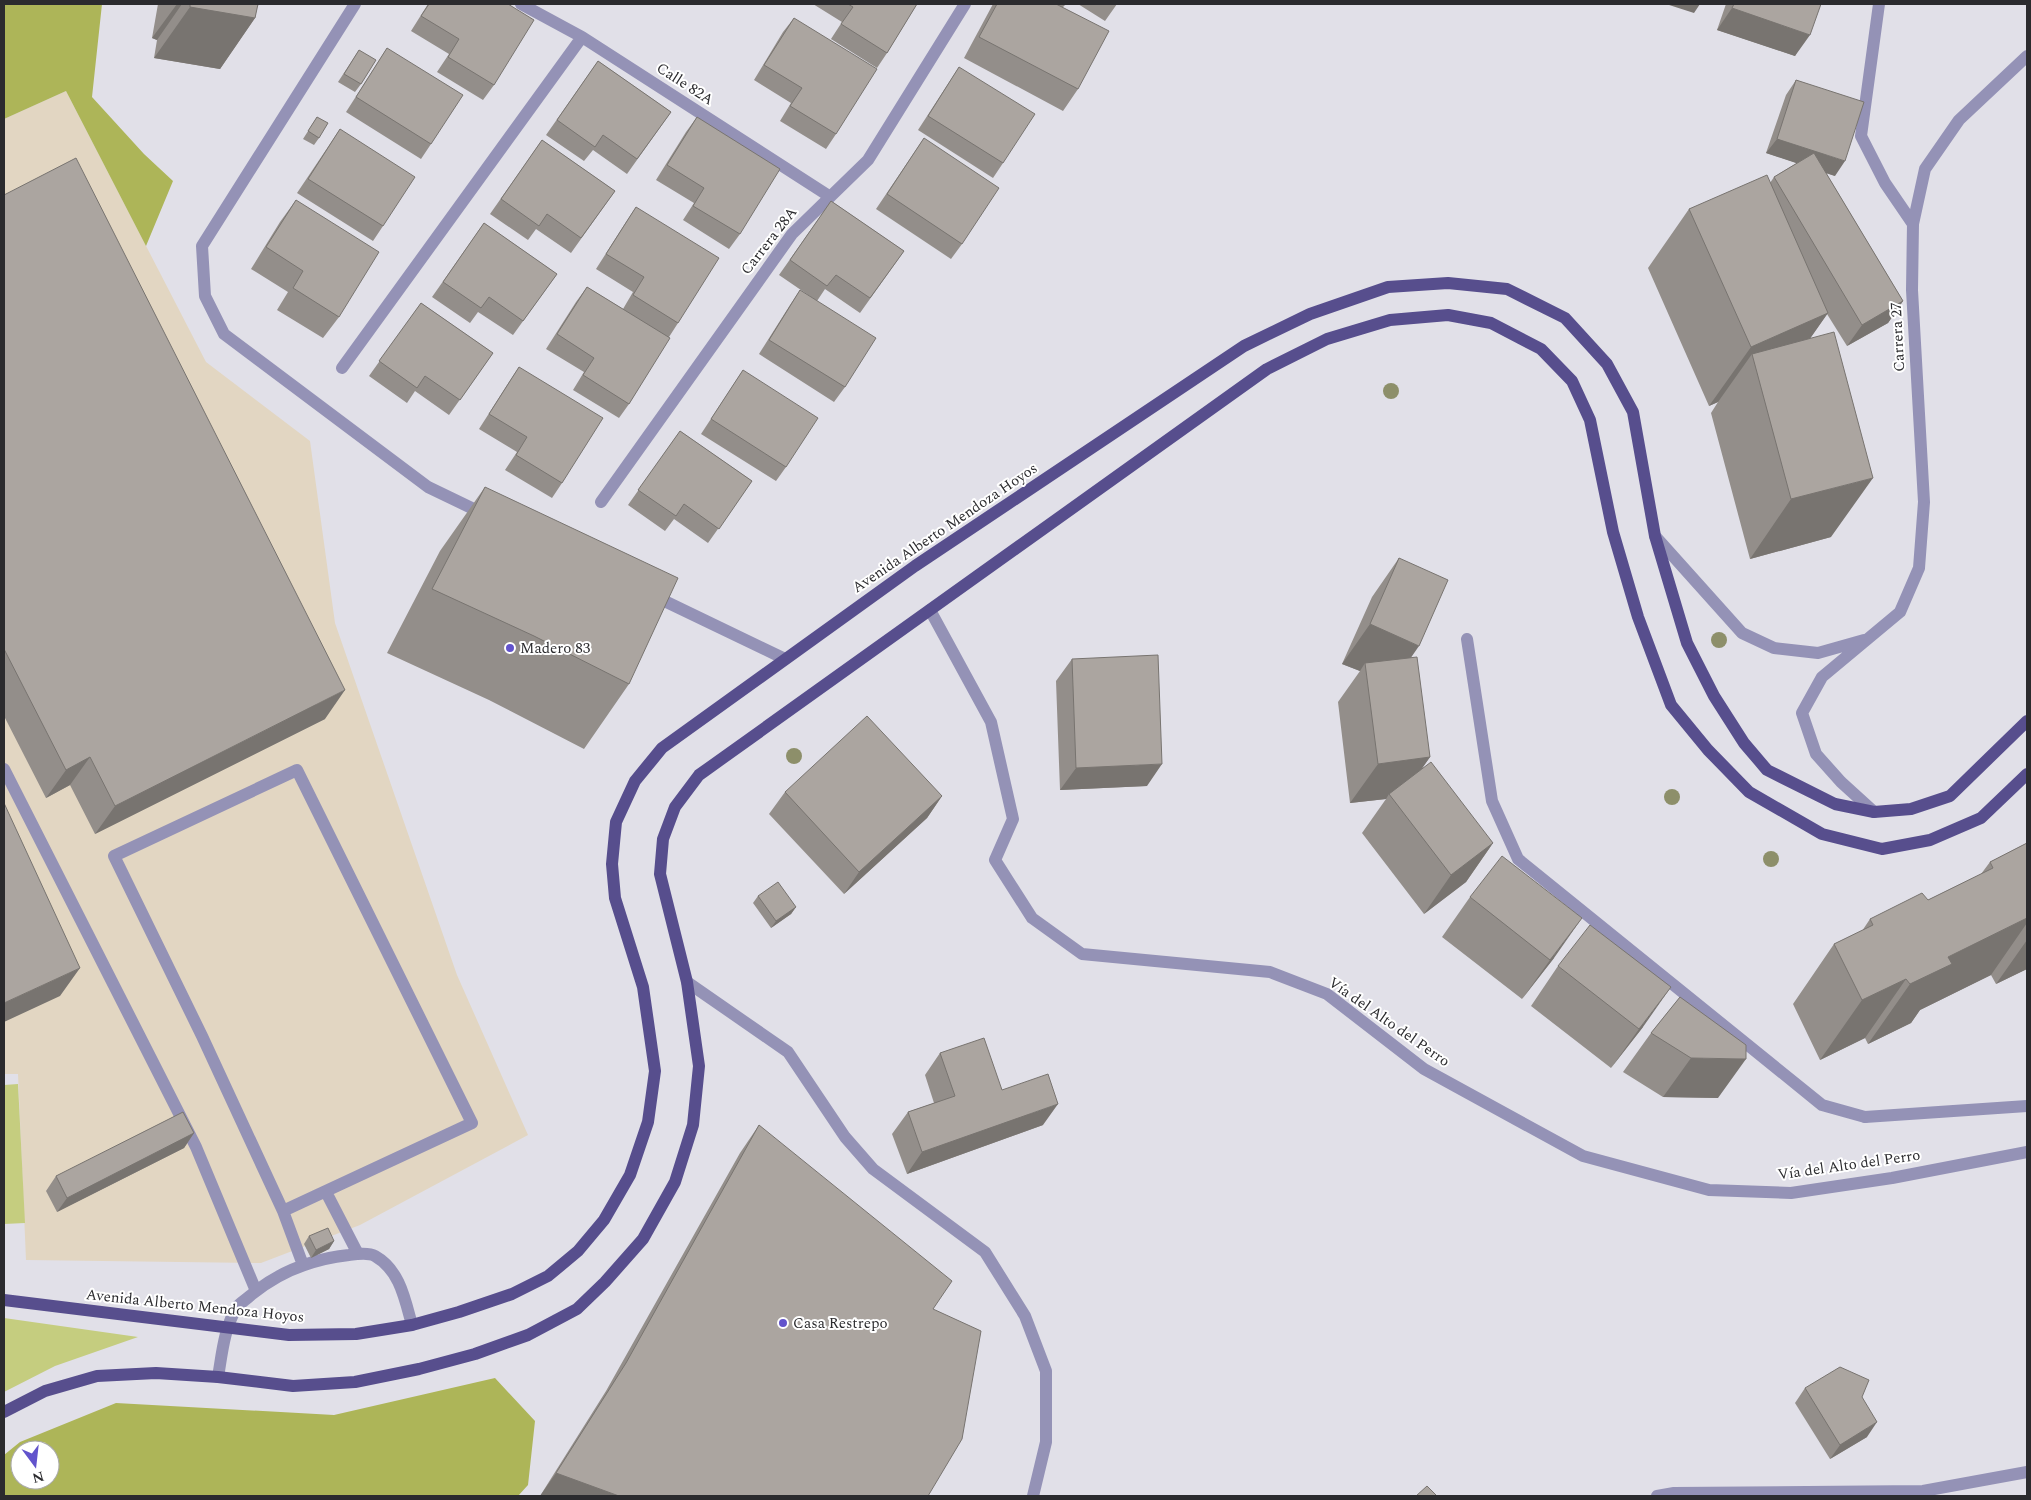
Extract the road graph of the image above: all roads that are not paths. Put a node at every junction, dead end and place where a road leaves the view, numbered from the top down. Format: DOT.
graph roads {
  1 [pos="355,4"];
  2 [pos="520,4"];
  3 [pos="965,4"];
  4 [pos="1879,4"];
  5 [pos="582,37"];
  6 [pos="2027,56"];
  7 [pos="829,196"];
  8 [pos="1913,224"];
  9 [pos="342,368"];
  10 [pos="601,502"];
  11 [pos="499,521"];
  12 [pos="1655,536"];
  13 [pos="642,590"];
  14 [pos="930,610"];
  15 [pos="1869,639"];
  16 [pos="1467,640"];
  17 [pos="785,659"];
  18 [pos="2027,721"];
  19 [pos="4,769"];
  20 [pos="2027,774"];
  21 [pos="1874,812"];
  22 [pos="687,982"];
  23 [pos="2027,1106"];
  24 [pos="2027,1152"];
  25 [pos="326,1192"];
  26 [pos="283,1211"];
  27 [pos="358,1254"];
  28 [pos="303,1265"];
  29 [pos="256,1290"];
  30 [pos="4,1300"];
  31 [pos="412,1324"];
  32 [pos="228,1328"];
  33 [pos="218,1377"];
  34 [pos="4,1412"];
  35 [pos="2027,1472"];
  36 [pos="1032,1496"];
  37 [pos="1657,1496"];
  1 -- 11 [label="street"];
  2 -- 5 [label="street, Calle 82A"];
  3 -- 7 [label="street, Carrera 28A"];
  4 -- 8 [label="street"];
  5 -- 7 [label="street, Calle 82A"];
  5 -- 9 [label="street"];
  6 -- 8 [label="street, Carrera 27"];
  7 -- 10 [label="street, Carrera 28A"];
  8 -- 15 [label="street, Carrera 27"];
  12 -- 15 [label="street, Carrera 27"];
  12 -- 17 [label="main road, Avenida Alberto Mendoza Hoyos"];
  12 -- 21 [label="main road, Avenida Alberto Mendoza Hoyos"];
  13 -- 17 [label="street"];
  14 -- 20 [label="main road"];
  14 -- 22 [label="main road"];
  14 -- 24 [label="street, Vía del Alto del Perro"];
  15 -- 21 [label="street, Carrera 27"];
  16 -- 23 [label="street"];
  17 -- 31 [label="main road, Avenida Alberto Mendoza Hoyos"];
  18 -- 21 [label="main road, Avenida Alberto Mendoza Hoyos"];
  19 -- 29 [label="street"];
  22 -- 33 [label="main road"];
  22 -- 36 [label="street"];
  25 -- 26 [label="street"];
  25 -- 26 [label="street"];
  25 -- 27 [label="street"];
  26 -- 28 [label="street"];
  27 -- 28 [label="street"];
  27 -- 31 [label="street"];
  28 -- 29 [label="street"];
  29 -- 32 [label="street"];
  30 -- 32 [label="main road, Avenida Alberto Mendoza Hoyos"];
  31 -- 32 [label="main road, Avenida Alberto Mendoza Hoyos"];
  32 -- 33 [label="street"];
  33 -- 34 [label="main road"];
  35 -- 37 [label="street"];
}
